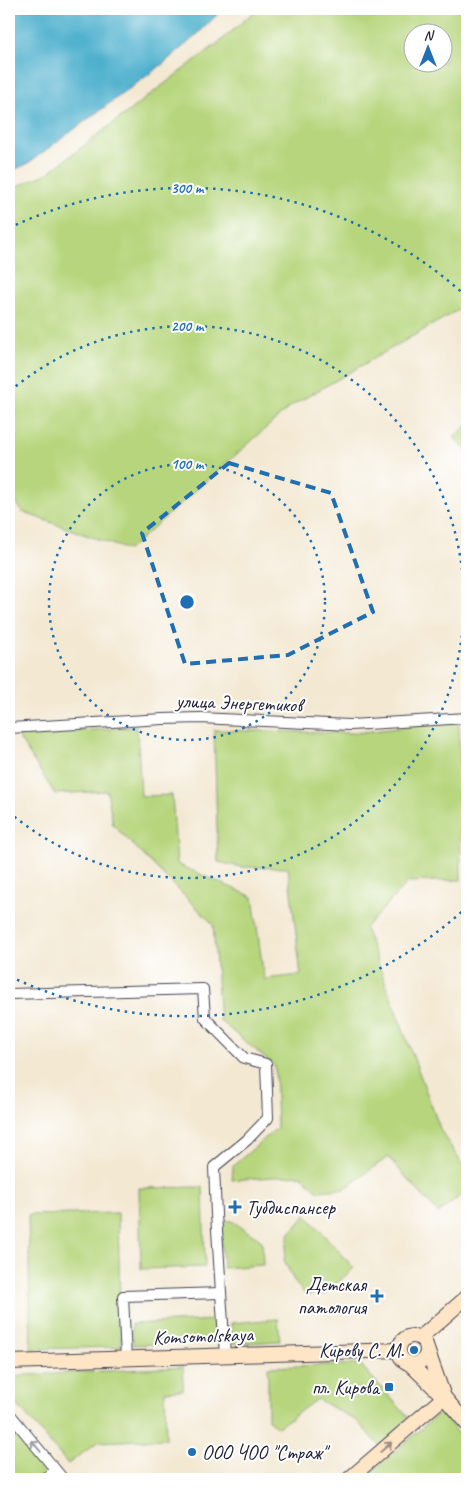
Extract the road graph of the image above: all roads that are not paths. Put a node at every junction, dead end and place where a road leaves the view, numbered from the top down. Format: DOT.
graph roads {
  1 [pos="467,718"];
  2 [pos="9,728"];
  3 [pos="9,994"];
  4 [pos="221,1292"];
  5 [pos="467,1297"];
  6 [pos="424,1344"];
  7 [pos="399,1350"];
  8 [pos="225,1355"];
  9 [pos="126,1359"];
  10 [pos="9,1362"];
  11 [pos="409,1363"];
  12 [pos="444,1397"];
  13 [pos="9,1413"];
  14 [pos="467,1424"];
  15 [pos="55,1470"];
  16 [pos="45,1479"];
  17 [pos="63,1479"];
  18 [pos="349,1479"];
  1 -- 2 [label="street, улица Энергетиков"];
  3 -- 4 [label="street"];
  4 -- 8 [label="street"];
  4 -- 9 [label="street"];
  5 -- 6 [label="main road"];
  6 -- 7 [label="main road"];
  6 -- 11 [label="main road"];
  6 -- 12 [label="main road"];
  7 -- 8 [label="main road, Komsomolskaya"];
  7 -- 11 [label="main road"];
  8 -- 9 [label="main road, Komsomolskaya"];
  9 -- 10 [label="main road, Komsomolskaya"];
  11 -- 12 [label="main road"];
  12 -- 14 [label="main road"];
  18 -- 12 [label="main road, one-way"];
  15 -- 13 [label="street, one-way"];
  15 -- 16 [label="street"];
  15 -- 17 [label="street"];
}
